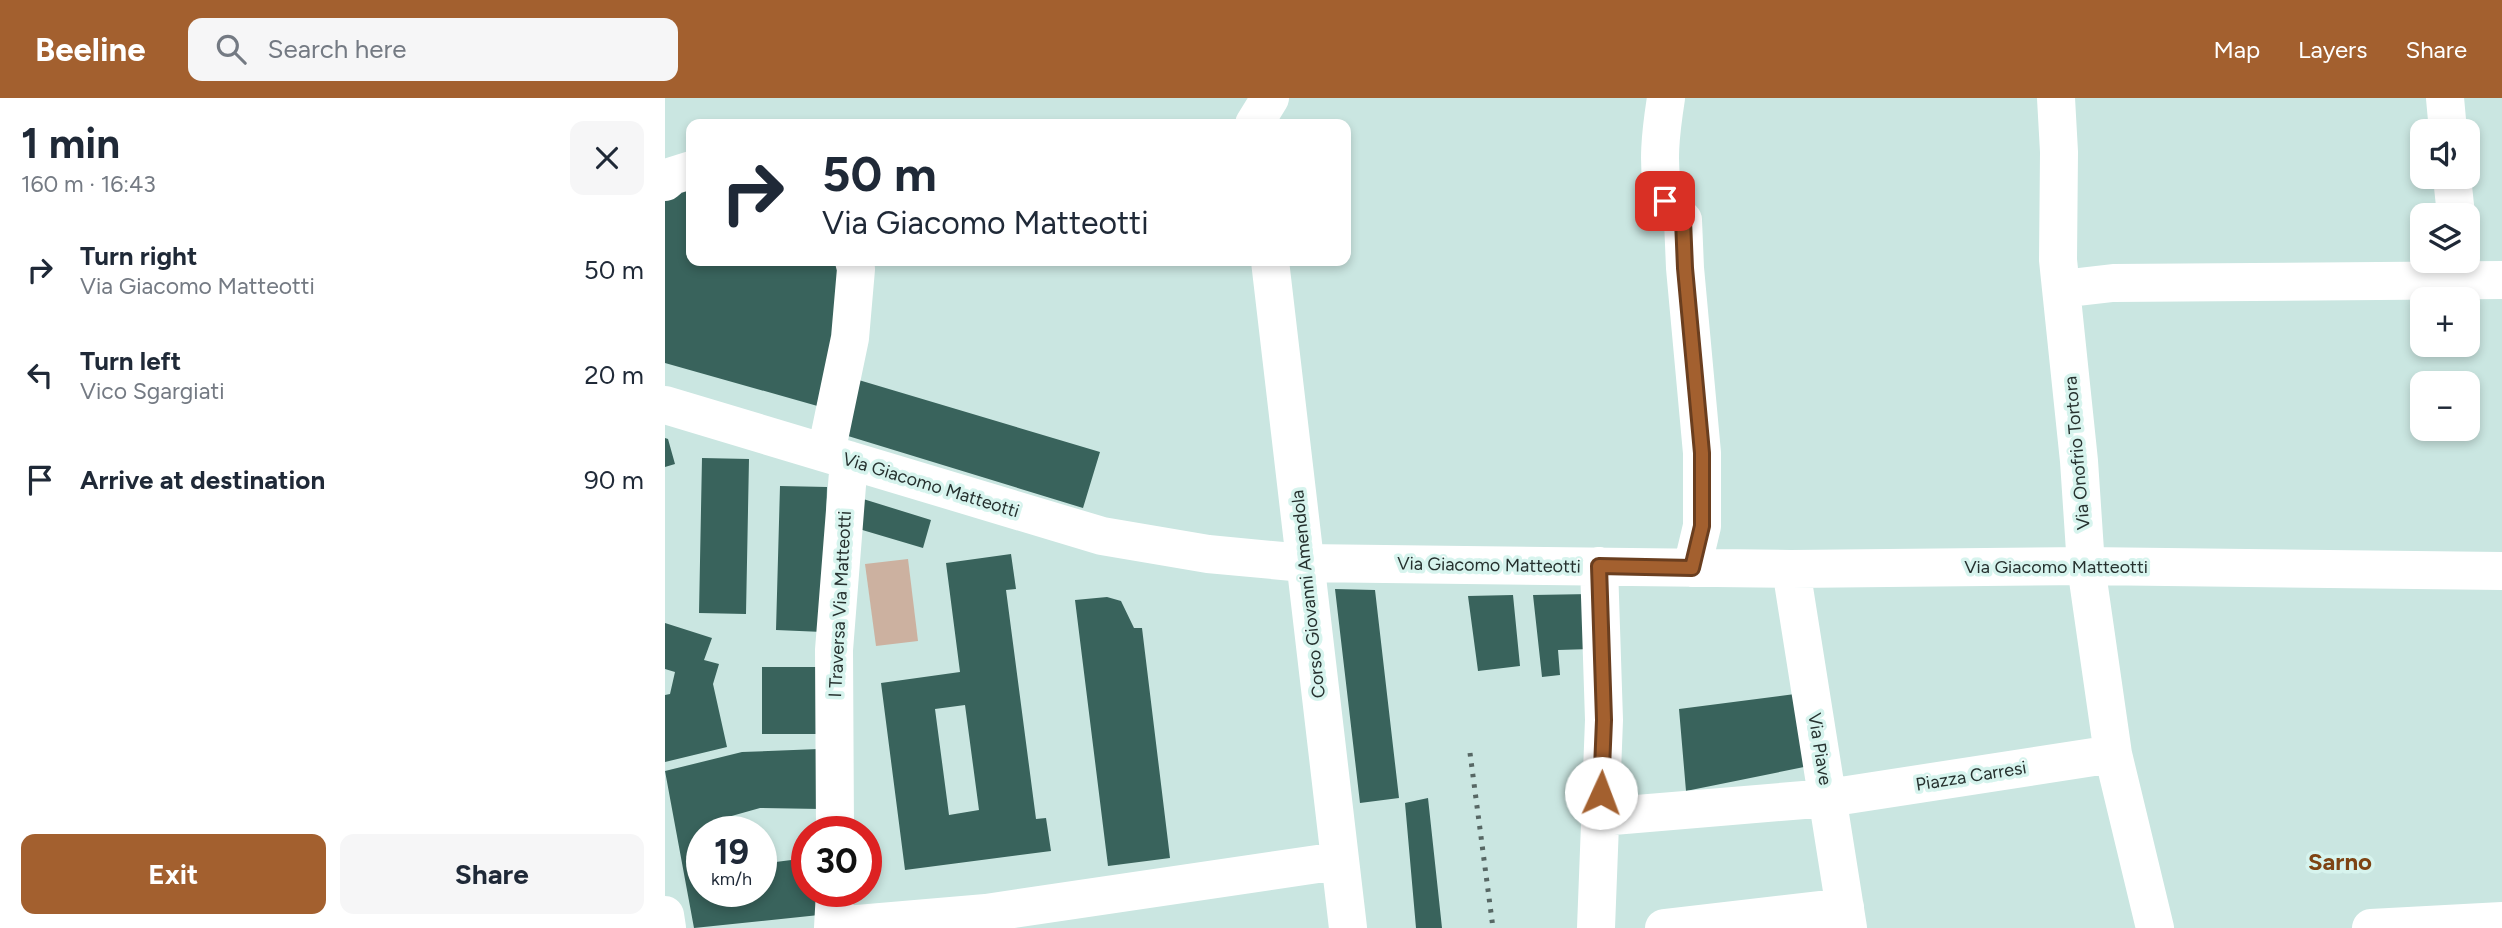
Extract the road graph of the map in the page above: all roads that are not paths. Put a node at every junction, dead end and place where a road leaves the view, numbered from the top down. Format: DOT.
graph roads {
  1 [pos="1248,98"];
  2 [pos="1270,98"];
  3 [pos="1666,98"];
  4 [pos="2056,98"];
  5 [pos="2445,98"];
  6 [pos="1251,119"];
  7 [pos="1255,119"];
  8 [pos="2447,119"];
  9 [pos="686,172"];
  10 [pos="665,182"];
  11 [pos="855,266"];
  12 [pos="1271,266"];
  13 [pos="2410,272"];
  14 [pos="2473,273"];
  15 [pos="2502,280"];
  16 [pos="2061,289"];
  17 [pos="665,405"];
  18 [pos="838,457"];
  19 [pos="1304,563"];
  20 [pos="1599,566"];
  21 [pos="2086,566"];
  22 [pos="1692,568"];
  23 [pos="1791,569"];
  24 [pos="2502,571"];
  25 [pos="2113,754"];
  26 [pos="1828,798"];
  27 [pos="835,816"];
  28 [pos="1601,817"];
  29 [pos="1339,861"];
  30 [pos="665,915"];
  31 [pos="834,915"];
  32 [pos="1847,917"];
  33 [pos="2502,921"];
  34 [pos="667,928"];
  35 [pos="1348,928"];
  36 [pos="1596,928"];
  37 [pos="1664,928"];
  38 [pos="2155,928"];
  39 [pos="2371,928"];
  1 -- 6 [label="street"];
  2 -- 7 [label="street"];
  3 -- 22 [label="street"];
  4 -- 16 [label="street, Via Onofrio Tortora"];
  5 -- 8 [label="street"];
  9 -- 10 [label="street"];
  11 -- 18 [label="street, I Traversa Via Matteotti"];
  12 -- 19 [label="street, Corso Giovanni Amendola"];
  13 -- 16 [label="street"];
  14 -- 15 [label="street"];
  16 -- 21 [label="street, Via Onofrio Tortora"];
  17 -- 18 [label="street, Via Giacomo Matteotti"];
  18 -- 19 [label="street, Via Giacomo Matteotti"];
  18 -- 27 [label="street, I Traversa Via Matteotti"];
  19 -- 20 [label="street, Via Giacomo Matteotti"];
  19 -- 29 [label="street, Corso Giovanni Amendola"];
  20 -- 22 [label="street, Via Giacomo Matteotti"];
  20 -- 28 [label="street"];
  21 -- 23 [label="street, Via Giacomo Matteotti"];
  21 -- 24 [label="street, Via Giacomo Matteotti"];
  21 -- 25 [label="street, Via Onofrio Tortora"];
  22 -- 23 [label="street, Via Giacomo Matteotti"];
  23 -- 26 [label="street, Via Piave"];
  25 -- 26 [label="street, Piazza Carresi"];
  25 -- 38 [label="street, Via Onofrio Tortora"];
  26 -- 28 [label="street, Piazza Carresi"];
  26 -- 32 [label="street, Via Piave"];
  28 -- 36 [label="street"];
  29 -- 31 [label="street"];
  29 -- 35 [label="street, Corso Giovanni Amendola"];
  30 -- 34 [label="street"];
  32 -- 37 [label="street"];
  33 -- 39 [label="street"];
}
